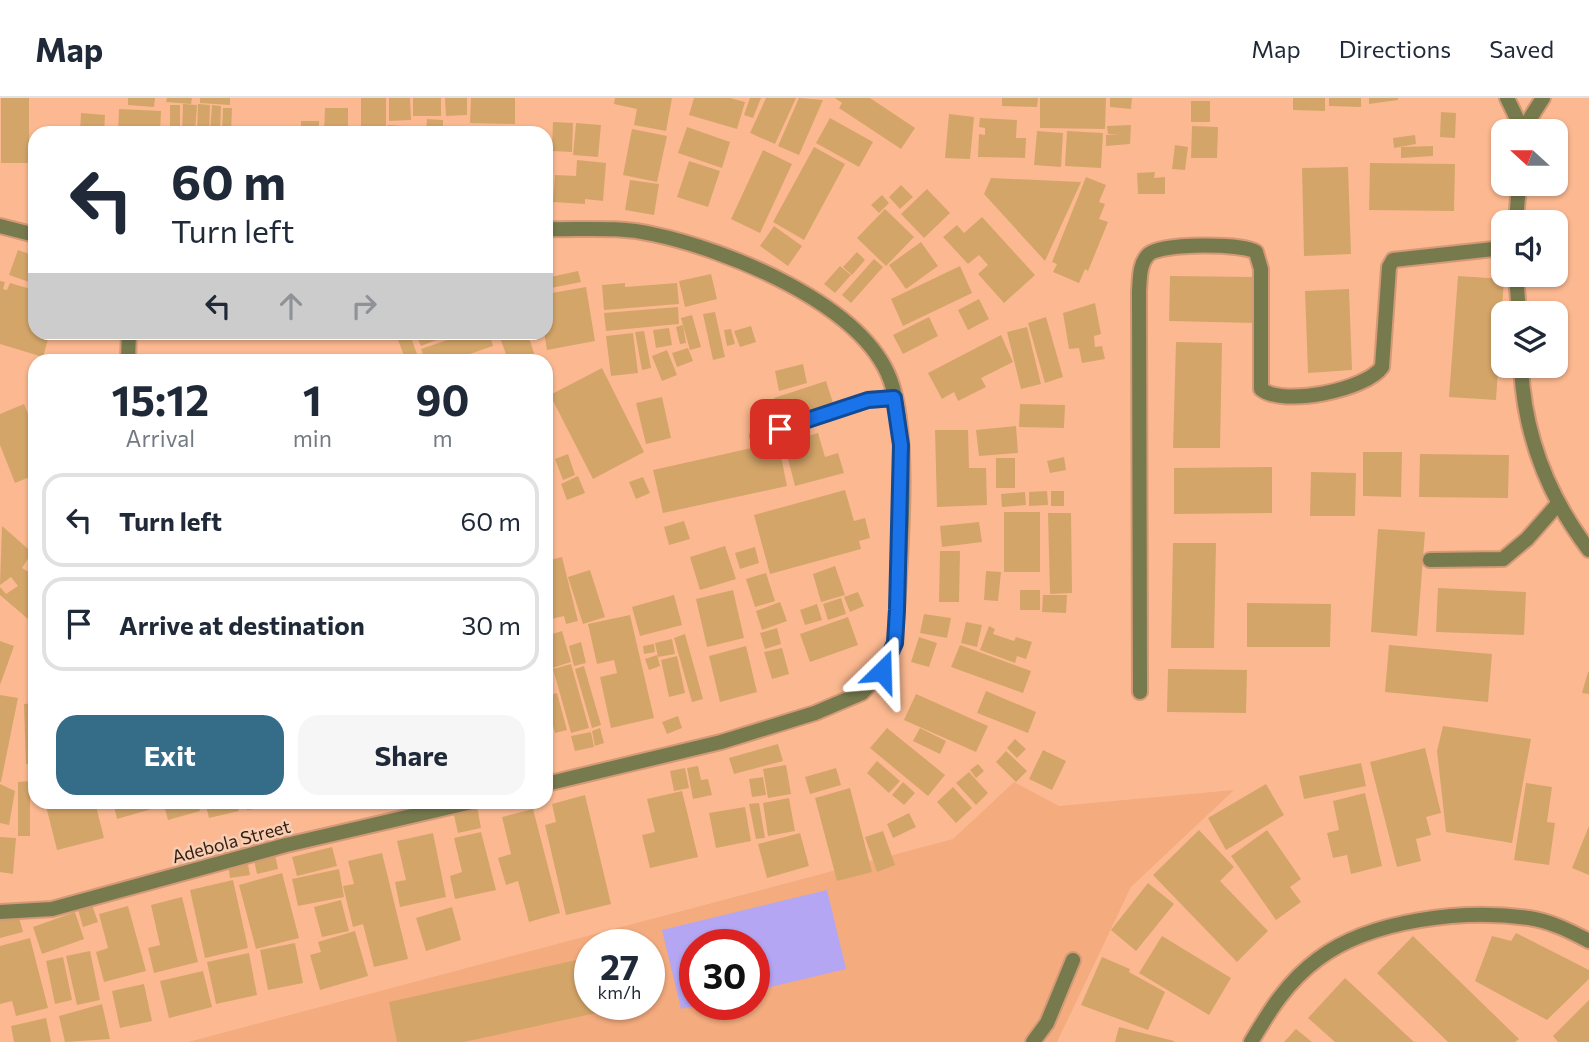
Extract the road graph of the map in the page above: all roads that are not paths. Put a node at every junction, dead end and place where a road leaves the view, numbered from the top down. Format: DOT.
graph roads {
  1 [pos="1507,98"];
  2 [pos="1543,98"];
  3 [pos="1517,119"];
  4 [pos="1529,119"];
  5 [pos="0,226"];
  6 [pos="553,229"];
  7 [pos="28,233"];
  8 [pos="1491,249"];
  9 [pos="1523,378"];
  10 [pos="894,398"];
  11 [pos="758,436"];
  12 [pos="1557,505"];
  13 [pos="1589,550"];
  14 [pos="1430,560"];
  15 [pos="1140,692"];
  16 [pos="553,782"];
  17 [pos="442,809"];
  18 [pos="0,912"];
  19 [pos="1589,941"];
  20 [pos="1073,960"];
  21 [pos="1032,1042"];
  22 [pos="1251,1042"];
  1 -- 3 [label="street"];
  2 -- 4 [label="street"];
  5 -- 7 [label="street"];
  6 -- 10 [label="street"];
  8 -- 15 [label="street"];
  9 -- 12 [label="street"];
  10 -- 11 [label="street"];
  10 -- 16 [label="street"];
  12 -- 13 [label="street"];
  12 -- 14 [label="street"];
  17 -- 18 [label="street, Adebola Street"];
  19 -- 22 [label="street"];
  20 -- 21 [label="street"];
}
